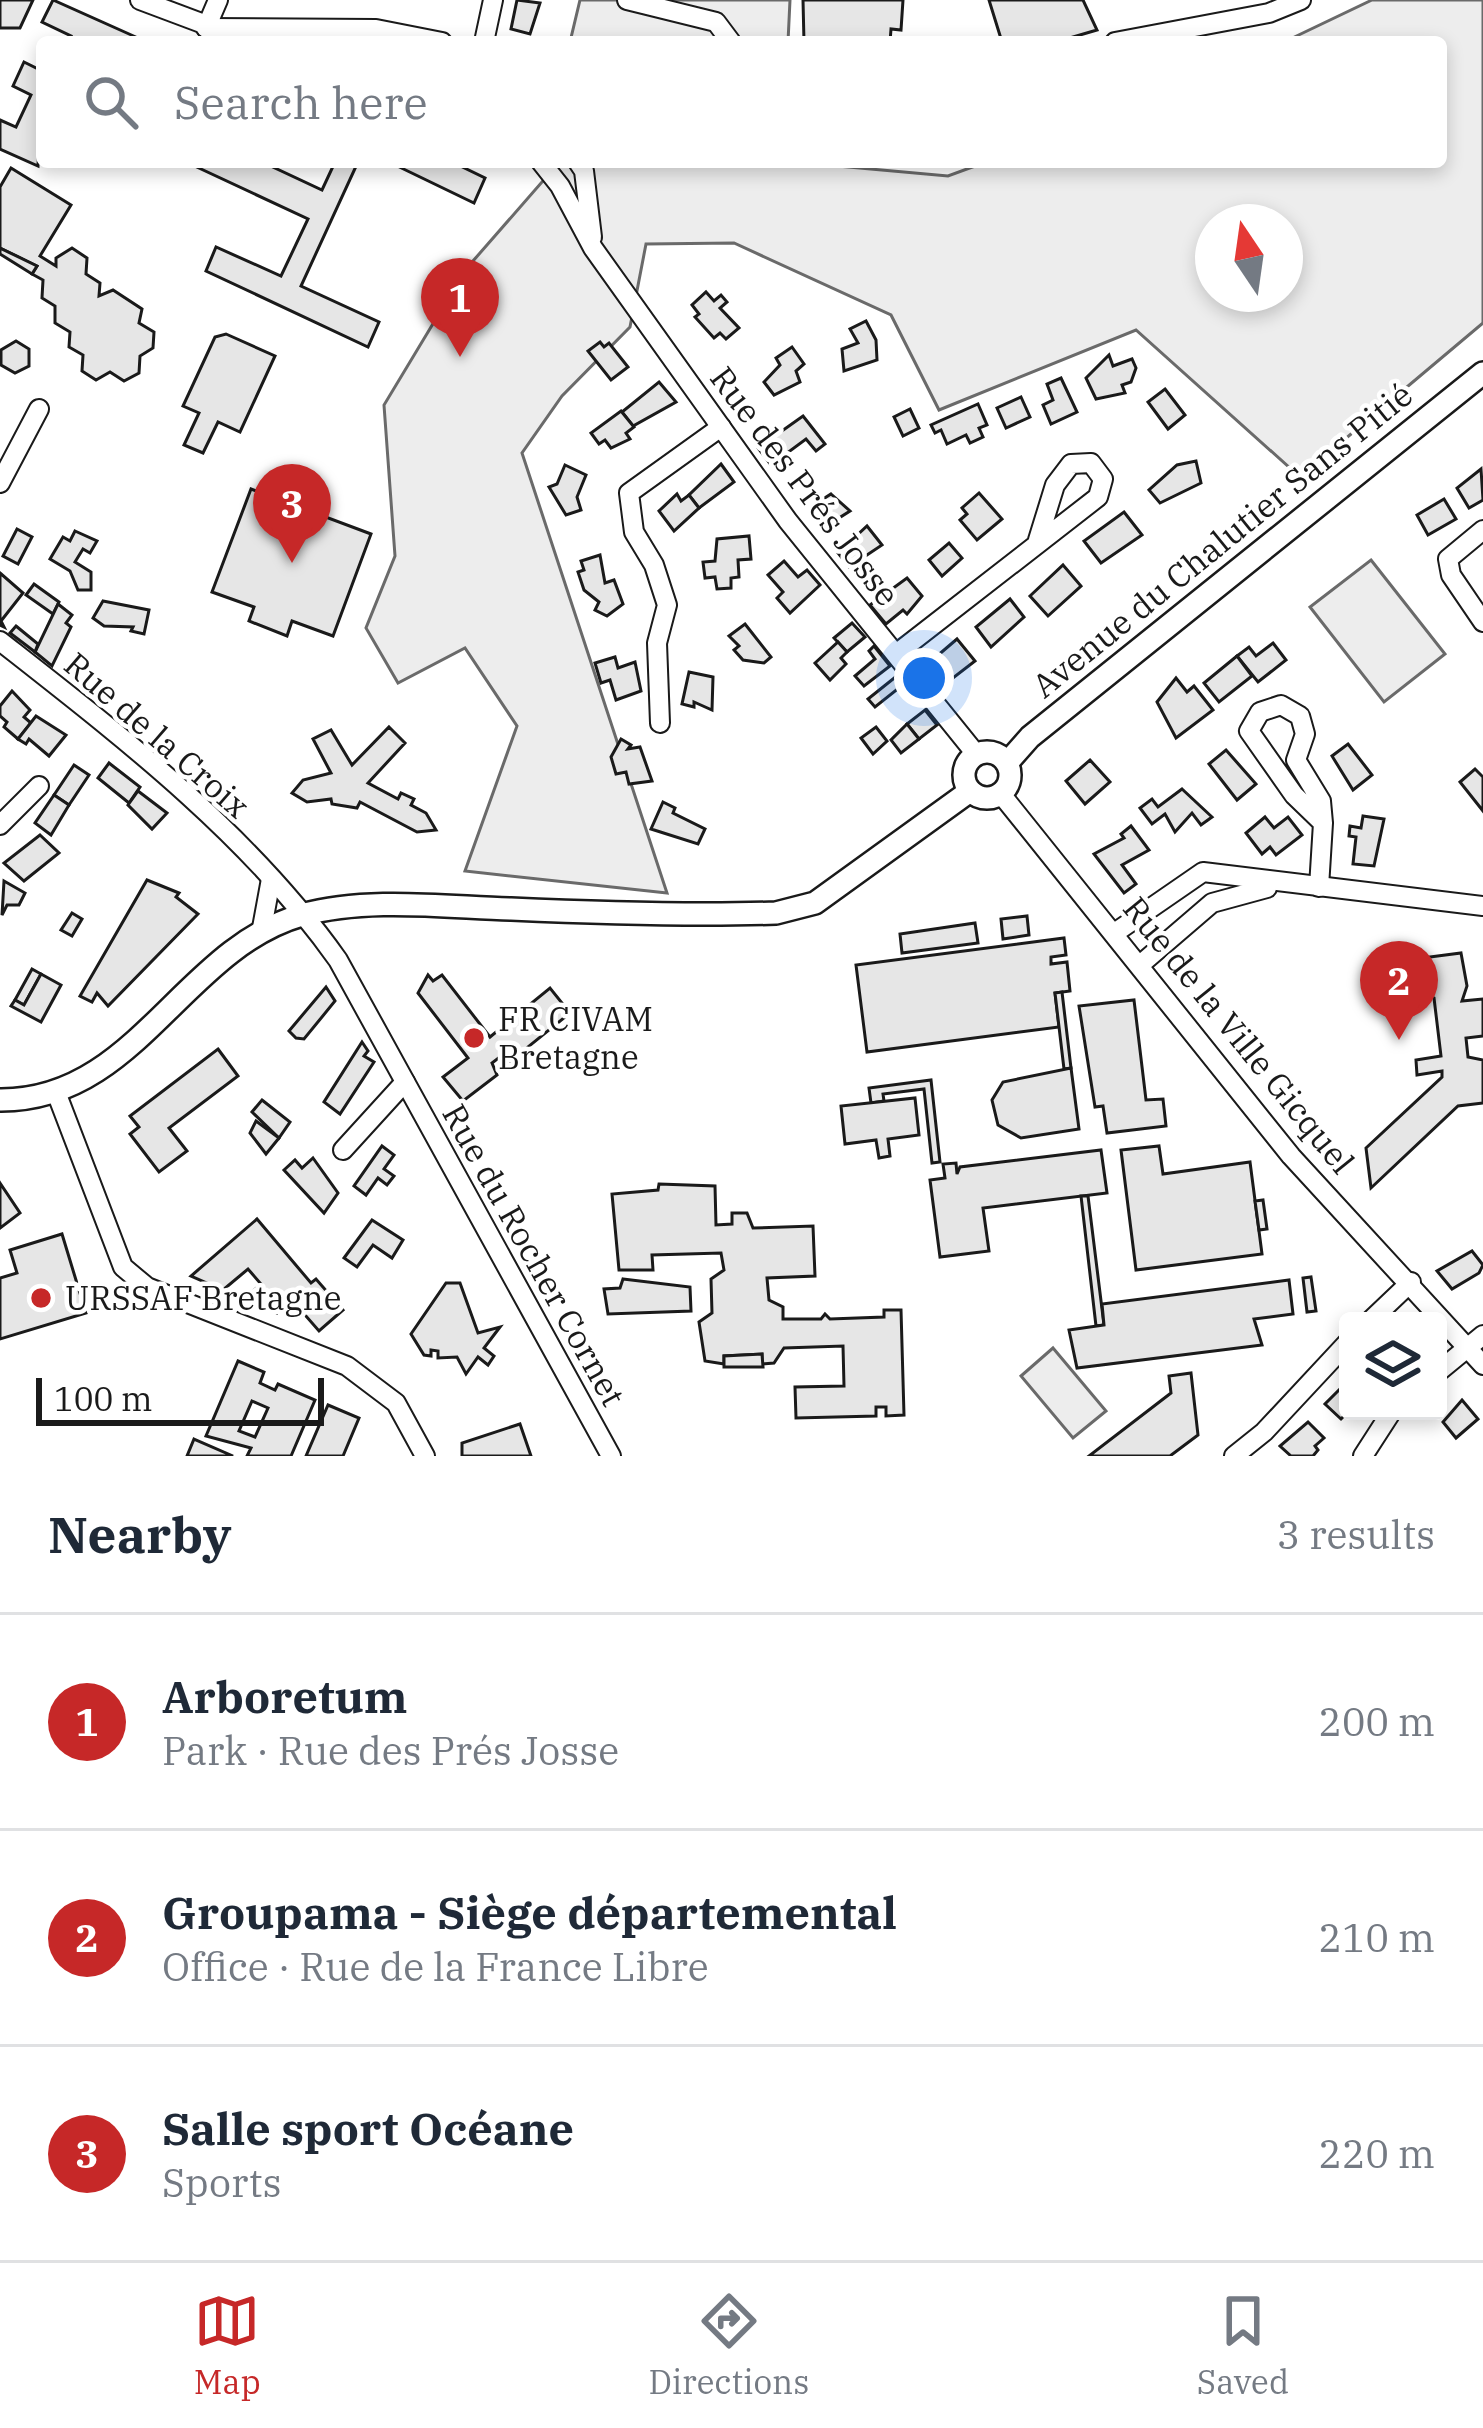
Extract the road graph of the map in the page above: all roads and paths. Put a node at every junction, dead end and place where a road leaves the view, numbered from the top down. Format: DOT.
graph roads {
  1 [pos="140,0"];
  2 [pos="218,0"];
  3 [pos="493,0"];
  4 [pos="627,0"];
  5 [pos="1301,0"];
  6 [pos="206,28"];
  7 [pos="232,36"];
  8 [pos="412,36"];
  9 [pos="485,36"];
  10 [pos="726,36"];
  11 [pos="1147,36"];
  12 [pos="546,168"];
  13 [pos="582,168"];
  14 [pos="593,248"];
  15 [pos="1483,373"];
  16 [pos="39,409"];
  17 [pos="721,427"];
  18 [pos="0,483"];
  19 [pos="1483,530"];
  20 [pos="1038,540"];
  21 [pos="1483,622"];
  22 [pos="0,641"];
  23 [pos="896,654"];
  24 [pos="660,723"];
  25 [pos="976,754"];
  26 [pos="1007,763"];
  27 [pos="39,787"];
  28 [pos="970,791"];
  29 [pos="1000,794"];
  30 [pos="1323,824"];
  31 [pos="0,825"];
  32 [pos="271,878"];
  33 [pos="1287,886"];
  34 [pos="1319,887"];
  35 [pos="1483,906"];
  36 [pos="307,914"];
  37 [pos="262,928"];
  38 [pos="1116,932"];
  39 [pos="1142,964"];
  40 [pos="405,1082"];
  41 [pos="56,1092"];
  42 [pos="0,1100"];
  43 [pos="343,1150"];
  44 [pos="1411,1282"];
  45 [pos="1379,1312"];
  46 [pos="1475,1341"];
  47 [pos="1339,1352"];
  48 [pos="1447,1364"];
  49 [pos="1483,1364"];
  50 [pos="1386,1420"];
  51 [pos="425,1456"];
  52 [pos="611,1456"];
  53 [pos="1234,1456"];
  54 [pos="1363,1456"];
  1 -- 6 [label="street"];
  2 -- 6 [label="street"];
  3 -- 9 [label="street"];
  4 -- 10 [label="street"];
  5 -- 11 [label="street"];
  6 -- 7 [label="street"];
  6 -- 8 [label="street"];
  12 -- 14 [label="street, Rue des Prés Josse"];
  13 -- 14 [label="street, Rue des Prés Josse"];
  14 -- 17 [label="street, Rue des Prés Josse"];
  15 -- 26 [label="street, Avenue du Chalutier Sans Pitié"];
  16 -- 18 [label="street"];
  17 -- 23 [label="street, Rue des Prés Josse"];
  17 -- 24 [label="street"];
  19 -- 21 [label="street"];
  20 -- 23 [label="street"];
  22 -- 32 [label="street, Rue de la Croix"];
  23 -- 25 [label="street, Rue des Prés Josse"];
  25 -- 26 [label="street"];
  25 -- 28 [label="street"];
  26 -- 29 [label="street"];
  27 -- 31 [label="street"];
  28 -- 29 [label="street"];
  28 -- 36 [label="street"];
  29 -- 38 [label="street, Rue de la Ville Gicquel"];
  30 -- 30 [label="street"];
  30 -- 34 [label="street"];
  32 -- 36 [label="street, Rue de la Croix"];
  32 -- 37 [label="street"];
  33 -- 34 [label="street"];
  33 -- 38 [label="street"];
  33 -- 39 [label="street"];
  34 -- 35 [label="street"];
  36 -- 37 [label="street"];
  36 -- 40 [label="street, Rue du Rocher Cornet"];
  37 -- 41 [label="street"];
  38 -- 39 [label="street, Rue de la Ville Gicquel"];
  39 -- 44 [label="street, Rue de la Ville Gicquel"];
  40 -- 43 [label="street, Rue du Rocher Cornet"];
  40 -- 52 [label="street, Rue du Rocher Cornet"];
  41 -- 42 [label="street"];
  41 -- 51 [label="street"];
  44 -- 45 [label="street"];
  44 -- 46 [label="street, Rue de la Ville Gicquel"];
  46 -- 48 [label="street"];
  46 -- 49 [label="street, Rue de la Ville Gicquel"];
  47 -- 53 [label="street"];
  50 -- 54 [label="street"];
}
